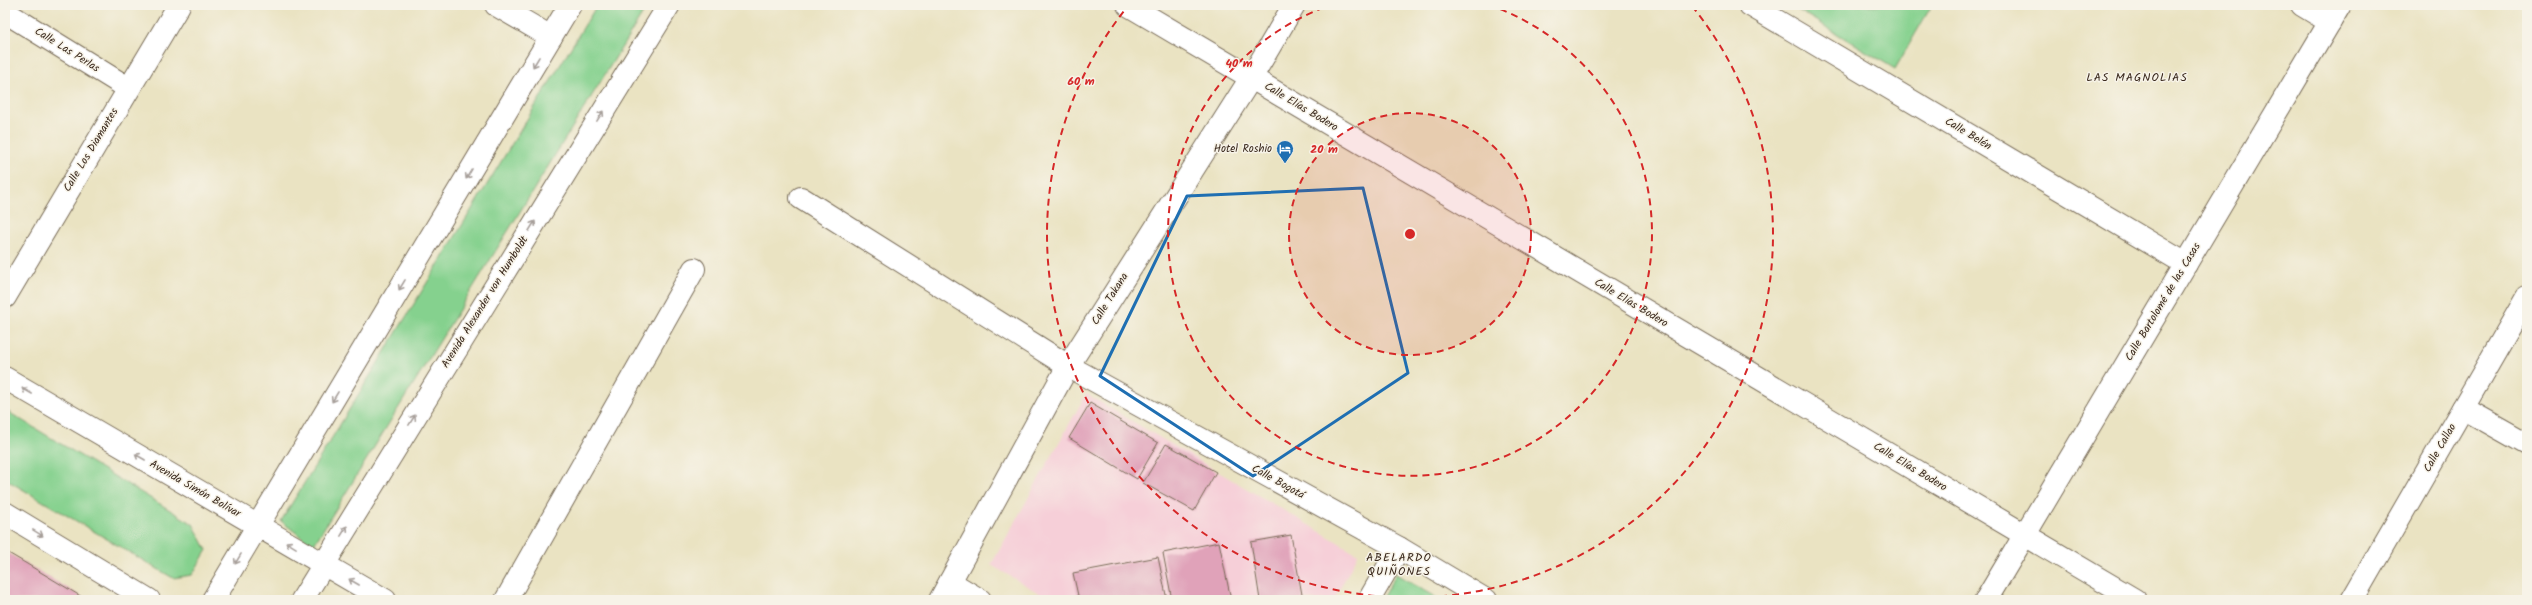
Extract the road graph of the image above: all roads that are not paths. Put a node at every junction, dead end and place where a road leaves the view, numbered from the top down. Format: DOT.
graph roads {
  1 [pos="179,5"];
  2 [pos="496,5"];
  3 [pos="570,5"];
  4 [pos="669,5"];
  5 [pos="1128,5"];
  6 [pos="1294,5"];
  7 [pos="1750,5"];
  8 [pos="2302,5"];
  9 [pos="5,12"];
  10 [pos="2335,13"];
  11 [pos="551,38"];
  12 [pos="1251,78"];
  13 [pos="128,88"];
  14 [pos="801,198"];
  15 [pos="2186,264"];
  16 [pos="694,269"];
  17 [pos="2527,296"];
  18 [pos="5,297"];
  19 [pos="1068,366"];
  20 [pos="5,378"];
  21 [pos="2463,408"];
  22 [pos="2527,444"];
  23 [pos="5,513"];
  24 [pos="258,526"];
  25 [pos="2025,535"];
  26 [pos="1399,548"];
  27 [pos="324,564"];
  28 [pos="945,591"];
  29 [pos="149,600"];
  30 [pos="213,600"];
  31 [pos="302,600"];
  32 [pos="385,600"];
  33 [pos="506,600"];
  34 [pos="980,600"];
  35 [pos="1368,600"];
  36 [pos="1486,600"];
  37 [pos="1986,600"];
  38 [pos="2135,600"];
  39 [pos="2352,600"];
  1 -- 13 [label="street, Calle Los Diamantes"];
  2 -- 11 [label="street"];
  3 -- 11 [label="street"];
  27 -- 4 [label="street, Avenida Alexander von Humboldt, one-way"];
  5 -- 12 [label="street, Calle Elías Bodero"];
  6 -- 12 [label="street, Calle Takana"];
  7 -- 15 [label="street, Calle Belén"];
  8 -- 10 [label="street"];
  9 -- 13 [label="street, Calle Las Perlas"];
  10 -- 15 [label="street, Calle Bartolomé de las Casas"];
  11 -- 24 [label="street, one-way"];
  12 -- 19 [label="street, Calle Takana"];
  12 -- 25 [label="street, Calle Elías Bodero"];
  13 -- 18 [label="street, Calle Los Diamantes"];
  14 -- 19 [label="street, Calle Bogotá"];
  15 -- 25 [label="street, Calle Bartolomé de las Casas"];
  16 -- 33 [label="street"];
  17 -- 21 [label="street, Calle Callao"];
  19 -- 26 [label="street, Calle Bogotá"];
  19 -- 28 [label="street, Calle Takana"];
  24 -- 20 [label="street, Avenida Simón Bolívar, one-way"];
  21 -- 22 [label="street"];
  21 -- 39 [label="street, Calle Callao"];
  23 -- 29 [label="street, one-way"];
  27 -- 24 [label="street, Avenida Simón Bolívar, one-way"];
  24 -- 30 [label="street, one-way"];
  25 -- 37 [label="street, Calle Bartolomé de las Casas"];
  25 -- 38 [label="street, Calle Elías Bodero"];
  26 -- 35 [label="street"];
  26 -- 36 [label="street, Calle Bogotá"];
  27 -- 31 [label="street, Avenida Alexander von Humboldt"];
  32 -- 27 [label="street, Avenida Simón Bolívar, one-way"];
  28 -- 34 [label="street"];
}
